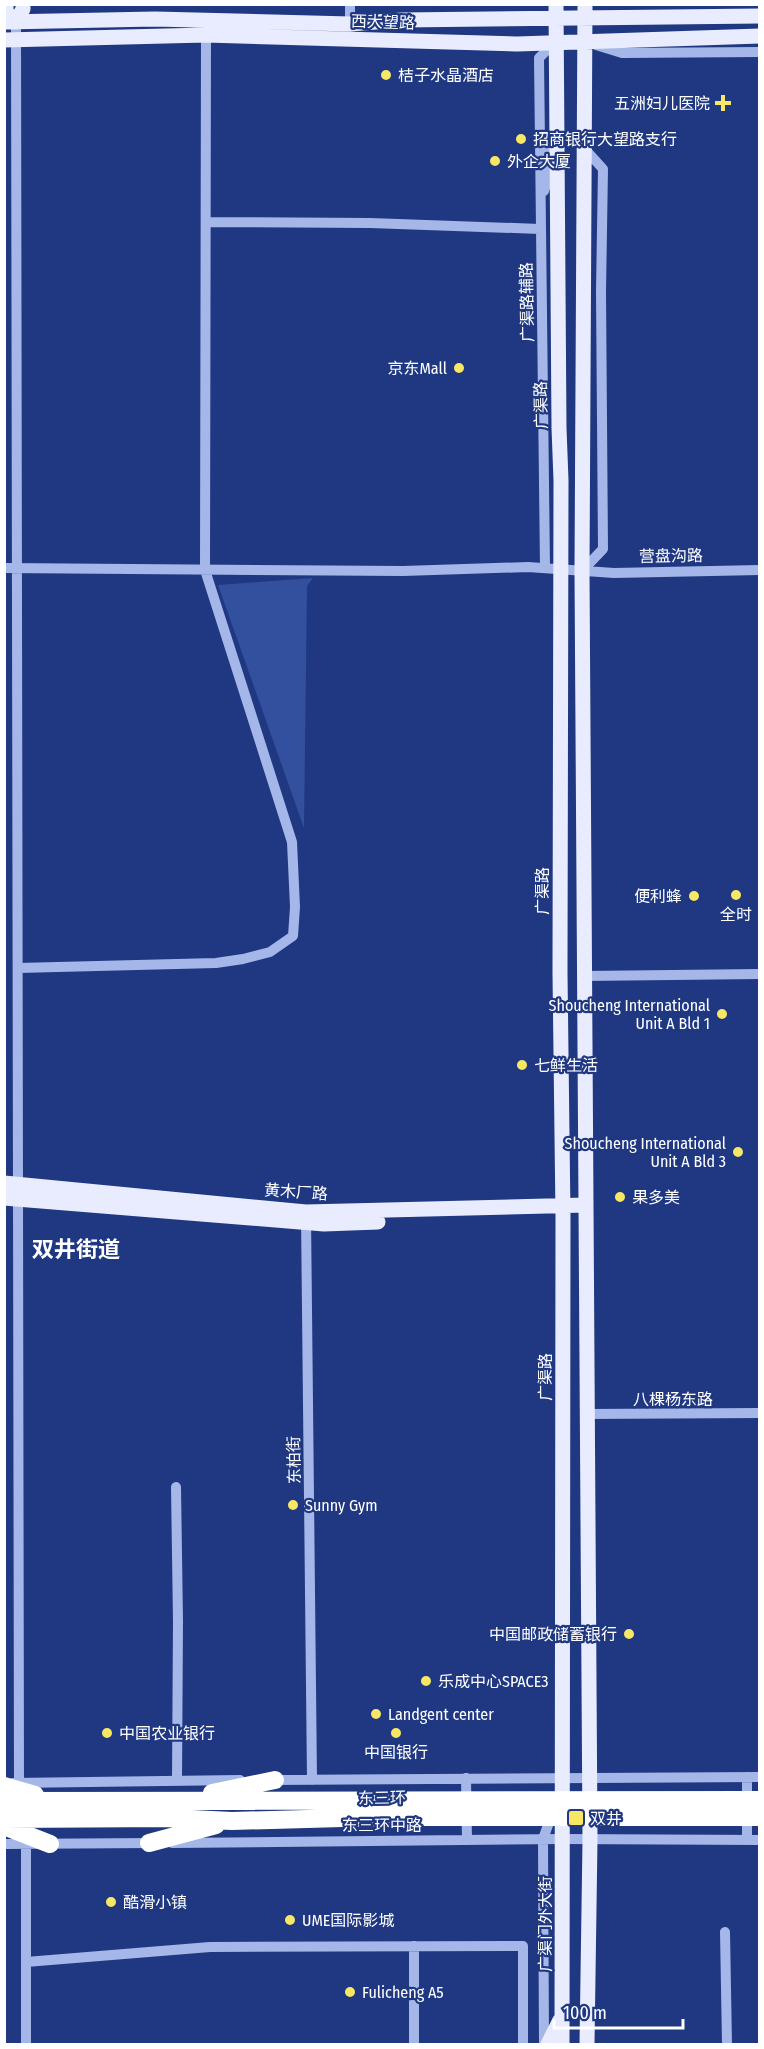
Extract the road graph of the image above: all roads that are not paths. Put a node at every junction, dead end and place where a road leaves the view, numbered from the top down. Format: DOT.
graph roads {
  1 [pos="6,4"];
  2 [pos="23,4"];
  3 [pos="350,4"];
  4 [pos="556,11"];
  5 [pos="585,11"];
  6 [pos="759,16"];
  7 [pos="10,22"];
  8 [pos="350,24"];
  9 [pos="206,34"];
  10 [pos="759,36"];
  11 [pos="10,40"];
  12 [pos="585,41"];
  13 [pos="555,42"];
  14 [pos="759,52"];
  15 [pos="556,133"];
  16 [pos="584,148"];
  17 [pos="540,202"];
  18 [pos="207,222"];
  19 [pos="540,229"];
  20 [pos="10,568"];
  21 [pos="553,568"];
  22 [pos="205,570"];
  23 [pos="759,570"];
  24 [pos="582,571"];
  25 [pos="18,968"];
  26 [pos="759,974"];
  27 [pos="584,976"];
  28 [pos="12,1190"];
  29 [pos="563,1211"];
  30 [pos="586,1211"];
  31 [pos="306,1217"];
  32 [pos="759,1413"];
  33 [pos="587,1414"];
  34 [pos="176,1487"];
  35 [pos="589,1776"];
  36 [pos="564,1777"];
  37 [pos="747,1777"];
  38 [pos="759,1777"];
  39 [pos="466,1778"];
  40 [pos="275,1780"];
  41 [pos="312,1780"];
  42 [pos="177,1781"];
  43 [pos="9,1784"];
  44 [pos="759,1800"];
  45 [pos="4,1801"];
  46 [pos="60,1801"];
  47 [pos="172,1801"];
  48 [pos="378,1809"];
  49 [pos="759,1817"];
  50 [pos="4,1818"];
  51 [pos="232,1821"];
  52 [pos="4,1826"];
  53 [pos="543,1839"];
  54 [pos="563,1839"];
  55 [pos="467,1840"];
  56 [pos="590,1840"];
  57 [pos="747,1840"];
  58 [pos="759,1840"];
  59 [pos="149,1843"];
  60 [pos="4,1844"];
  61 [pos="51,1844"];
  62 [pos="26,1845"];
  63 [pos="725,1932"];
  64 [pos="414,1946"];
  65 [pos="26,1962"];
  66 [pos="562,2015"];
  67 [pos="26,2044"];
  68 [pos="414,2044"];
  69 [pos="523,2044"];
  70 [pos="546,2044"];
  71 [pos="562,2044"];
  72 [pos="587,2044"];
  73 [pos="727,2044"];
  1 -- 7 [label="main road"];
  2 -- 7 [label="main road"];
  3 -- 8 [label="street"];
  4 -- 5 [label="main road, 西大望路"];
  4 -- 8 [label="main road, 西大望路"];
  4 -- 13 [label="main road, 广渠路"];
  5 -- 6 [label="main road, 西大望路"];
  5 -- 12 [label="main road"];
  7 -- 8 [label="main road, 西大望路"];
  7 -- 11 [label="street"];
  9 -- 11 [label="main road, 西大望路"];
  9 -- 13 [label="main road, 西大望路"];
  9 -- 18 [label="street"];
  10 -- 12 [label="main road, 西大望路"];
  11 -- 20 [label="street"];
  12 -- 13 [label="main road, 西大望路"];
  12 -- 14 [label="street"];
  12 -- 16 [label="main road"];
  13 -- 15 [label="main road, 广渠路"];
  13 -- 17 [label="street, 广渠路辅路"];
  15 -- 17 [label="street"];
  15 -- 21 [label="main road, 广渠路"];
  16 -- 24 [label="main road"];
  16 -- 24 [label="street"];
  17 -- 19 [label="street, 广渠路辅路"];
  18 -- 19 [label="street"];
  18 -- 22 [label="street"];
  19 -- 21 [label="street, 广渠路辅路"];
  20 -- 22 [label="street, 营盘沟路"];
  20 -- 25 [label="street"];
  21 -- 22 [label="street, 营盘沟路"];
  21 -- 24 [label="street, 营盘沟路"];
  21 -- 29 [label="main road, 广渠路"];
  22 -- 25 [label="street"];
  23 -- 24 [label="street, 营盘沟路"];
  24 -- 27 [label="main road"];
  25 -- 28 [label="street"];
  26 -- 27 [label="street"];
  27 -- 30 [label="main road"];
  28 -- 31 [label="main road, 黄木厂路"];
  28 -- 43 [label="street"];
  29 -- 30 [label="main road, 黄木厂路"];
  29 -- 31 [label="main road, 黄木厂路"];
  29 -- 36 [label="main road, 广渠路"];
  30 -- 33 [label="main road"];
  31 -- 41 [label="street, 东柏街"];
  32 -- 33 [label="street, 八棵杨东路"];
  33 -- 35 [label="main road"];
  34 -- 42 [label="street"];
  35 -- 36 [label="street"];
  35 -- 37 [label="street"];
  35 -- 56 [label="main road"];
  36 -- 39 [label="street"];
  36 -- 53 [label="street, 广渠门外大街"];
  36 -- 54 [label="main road, 广渠路"];
  37 -- 38 [label="street"];
  37 -- 57 [label="street"];
  39 -- 41 [label="street"];
  39 -- 55 [label="street"];
  40 -- 41 [label="street"];
  40 -- 42 [label="street"];
  40 -- 47 [label="highway"];
  42 -- 43 [label="street"];
  43 -- 46 [label="highway"];
  44 -- 48 [label="highway, 东三环"];
  45 -- 46 [label="highway, 东三环"];
  46 -- 47 [label="highway, 东三环"];
  47 -- 48 [label="highway, 东三环"];
  48 -- 49 [label="highway, 东三环"];
  48 -- 51 [label="highway, 东三环"];
  50 -- 51 [label="highway, 东三环"];
  51 -- 59 [label="highway"];
  52 -- 61 [label="highway"];
  53 -- 54 [label="street, 东三环中路"];
  53 -- 55 [label="street, 东三环中路"];
  53 -- 70 [label="street, 广渠门外大街"];
  54 -- 56 [label="street, 东三环中路"];
  54 -- 66 [label="main road, 广渠门外大街"];
  55 -- 59 [label="street, 东三环中路"];
  56 -- 57 [label="street, 东三环中路"];
  56 -- 72 [label="main road"];
  57 -- 58 [label="street, 东三环中路"];
  59 -- 61 [label="street, 东三环中路"];
  60 -- 62 [label="street, 东三环中路"];
  61 -- 62 [label="street, 东三环中路"];
  62 -- 65 [label="street"];
  63 -- 73 [label="street"];
  64 -- 65 [label="street"];
  64 -- 68 [label="street"];
  64 -- 69 [label="street"];
  65 -- 67 [label="street"];
  66 -- 70 [label="main road"];
  66 -- 71 [label="main road, 广渠门外大街"];
}
